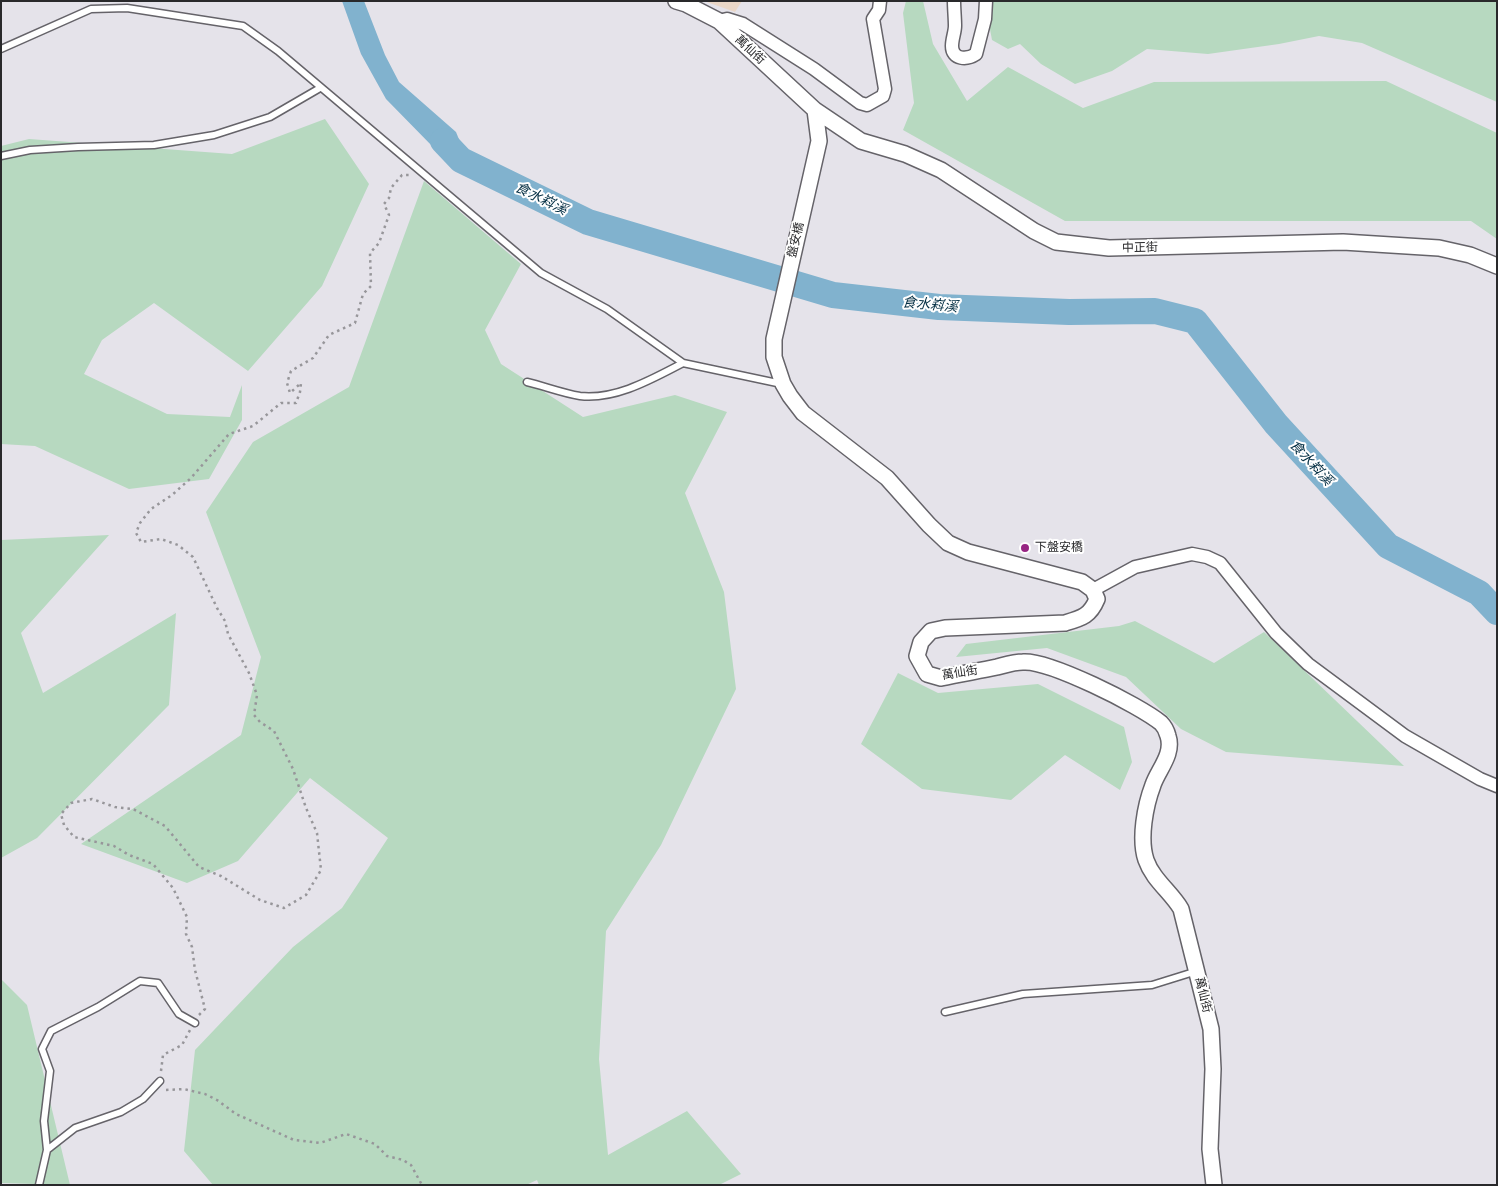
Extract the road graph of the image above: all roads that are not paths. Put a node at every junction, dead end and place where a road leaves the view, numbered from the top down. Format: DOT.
graph roads {
  1 [pos="676,1"];
  2 [pos="880,1"];
  3 [pos="954,1"];
  4 [pos="986,1"];
  5 [pos="719,21"];
  6 [pos="1,49"];
  7 [pos="320,88"];
  8 [pos="815,110"];
  9 [pos="1,156"];
  10 [pos="1497,266"];
  11 [pos="683,363"];
  12 [pos="527,382"];
  13 [pos="784,384"];
  14 [pos="1093,590"];
  15 [pos="1497,786"];
  16 [pos="1197,971"];
  17 [pos="945,1012"];
  18 [pos="195,1023"];
  19 [pos="160,1081"];
  20 [pos="47,1150"];
  21 [pos="39,1185"];
  22 [pos="1214,1185"];
  1 -- 5 [label="street, 萬仙街"];
  2 -- 5 [label="street"];
  3 -- 4 [label="street"];
  5 -- 8 [label="street, 萬仙街"];
  6 -- 7 [label="lane"];
  7 -- 9 [label="lane"];
  7 -- 11 [label="lane"];
  8 -- 10 [label="street, 中正街"];
  8 -- 13 [label="street, 盤安橋"];
  11 -- 12 [label="lane"];
  11 -- 13 [label="lane"];
  13 -- 14 [label="street"];
  14 -- 15 [label="street"];
  14 -- 16 [label="street, 萬仙街"];
  16 -- 17 [label="lane"];
  16 -- 22 [label="street, 萬仙街"];
  18 -- 20 [label="lane"];
  19 -- 20 [label="lane"];
  20 -- 21 [label="lane"];
}
